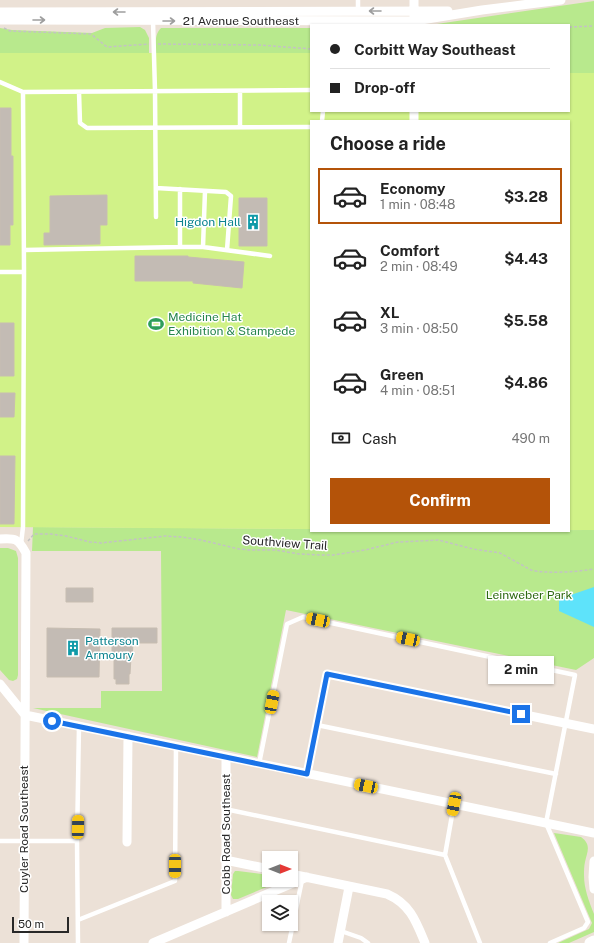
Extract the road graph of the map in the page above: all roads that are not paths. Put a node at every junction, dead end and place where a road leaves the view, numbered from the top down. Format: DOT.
graph roads {
  1 [pos="358,0"];
  2 [pos="414,0"];
  3 [pos="561,0"];
  4 [pos="524,2"];
  5 [pos="0,12"];
  6 [pos="358,12"];
  7 [pos="414,19"];
  8 [pos="0,20"];
  9 [pos="153,20"];
  10 [pos="0,82"];
  11 [pos="310,90"];
  12 [pos="156,91"];
  13 [pos="240,91"];
  14 [pos="23,92"];
  15 [pos="79,92"];
  16 [pos="310,126"];
  17 [pos="156,127"];
  18 [pos="240,127"];
  19 [pos="156,188"];
  20 [pos="180,189"];
  21 [pos="205,191"];
  22 [pos="156,217"];
  23 [pos="180,246"];
  24 [pos="203,247"];
  25 [pos="24,250"];
  26 [pos="227,250"];
  27 [pos="270,256"];
  28 [pos="0,272"];
  29 [pos="24,272"];
  30 [pos="0,539"];
  31 [pos="21,544"];
  32 [pos="0,684"];
  33 [pos="25,715"];
  34 [pos="566,723"];
  35 [pos="317,725"];
  36 [pos="79,726"];
  37 [pos="594,729"];
  38 [pos="128,736"];
  39 [pos="176,746"];
  40 [pos="226,757"];
  41 [pos="259,764"];
  42 [pos="307,774"];
  43 [pos="556,774"];
  44 [pos="454,804"];
  45 [pos="225,809"];
  46 [pos="546,823"];
  47 [pos="594,833"];
  48 [pos="24,840"];
  49 [pos="0,841"];
  50 [pos="77,841"];
  51 [pos="127,842"];
  52 [pos="444,855"];
  53 [pos="225,860"];
  54 [pos="594,861"];
  55 [pos="262,868"];
  56 [pos="298,876"];
  57 [pos="305,878"];
  58 [pos="349,887"];
  59 [pos="594,889"];
  60 [pos="226,912"];
  61 [pos="78,920"];
  62 [pos="341,931"];
  63 [pos="594,941"];
  64 [pos="24,943"];
  65 [pos="78,943"];
  66 [pos="153,943"];
  67 [pos="289,943"];
  68 [pos="338,943"];
  69 [pos="368,943"];
  70 [pos="426,943"];
  71 [pos="480,943"];
  72 [pos="550,943"];
  73 [pos="590,943"];
  1 -- 6 [label="lane"];
  2 -- 7 [label="street"];
  3 -- 4 [label="street, 21 Avenue Southeast"];
  4 -- 7 [label="street, 21 Avenue Southeast"];
  6 -- 5 [label="street, 21 Avenue Southeast, one-way"];
  7 -- 6 [label="street, 21 Avenue Southeast, one-way"];
  9 -- 7 [label="street, 21 Avenue Southeast, one-way"];
  8 -- 9 [label="street, 21 Avenue Southeast, one-way"];
  9 -- 12 [label="lane"];
  10 -- 14 [label="lane"];
  11 -- 13 [label="lane"];
  12 -- 13 [label="lane"];
  12 -- 15 [label="lane"];
  12 -- 17 [label="lane"];
  13 -- 18 [label="lane"];
  14 -- 15 [label="lane"];
  14 -- 25 [label="lane"];
  15 -- 17 [label="lane"];
  16 -- 18 [label="lane"];
  17 -- 18 [label="lane"];
  17 -- 19 [label="lane"];
  19 -- 20 [label="lane"];
  19 -- 22 [label="lane"];
  20 -- 21 [label="lane"];
  20 -- 23 [label="lane"];
  21 -- 24 [label="lane"];
  21 -- 26 [label="lane"];
  23 -- 24 [label="lane"];
  23 -- 25 [label="lane"];
  24 -- 26 [label="lane"];
  25 -- 29 [label="lane"];
  26 -- 27 [label="lane"];
  28 -- 29 [label="lane"];
  29 -- 31 [label="lane"];
  30 -- 31 [label="street"];
  31 -- 33 [label="street, Cuyler Road Southeast"];
  32 -- 33 [label="street"];
  33 -- 36 [label="street"];
  33 -- 48 [label="street, Cuyler Road Southeast"];
  34 -- 35 [label="street"];
  34 -- 37 [label="street"];
  34 -- 41 [label="lane"];
  34 -- 43 [label="lane"];
  35 -- 42 [label="street"];
  35 -- 43 [label="lane"];
  36 -- 38 [label="street"];
  36 -- 50 [label="lane"];
  38 -- 39 [label="street"];
  38 -- 51 [label="street"];
  39 -- 40 [label="street"];
  39 -- 61 [label="lane"];
  40 -- 41 [label="street"];
  40 -- 45 [label="street, Cobb Road Southeast"];
  41 -- 42 [label="street"];
  42 -- 44 [label="street"];
  43 -- 46 [label="lane"];
  44 -- 46 [label="street"];
  44 -- 52 [label="lane"];
  45 -- 52 [label="lane"];
  45 -- 53 [label="street, Cobb Road Southeast"];
  46 -- 47 [label="street"];
  46 -- 72 [label="lane"];
  48 -- 49 [label="lane"];
  48 -- 50 [label="lane"];
  48 -- 64 [label="street, Cuyler Road Southeast"];
  50 -- 61 [label="lane"];
  52 -- 71 [label="lane"];
  53 -- 55 [label="street"];
  53 -- 60 [label="street, Cobb Road Southeast"];
  54 -- 59 [label="street"];
  56 -- 57 [label="street"];
  57 -- 58 [label="street"];
  57 -- 60 [label="street"];
  57 -- 67 [label="lane"];
  58 -- 62 [label="street"];
  58 -- 70 [label="street"];
  60 -- 66 [label="street"];
  61 -- 65 [label="lane"];
  62 -- 68 [label="street"];
  62 -- 69 [label="lane"];
  63 -- 73 [label="street"];
}
